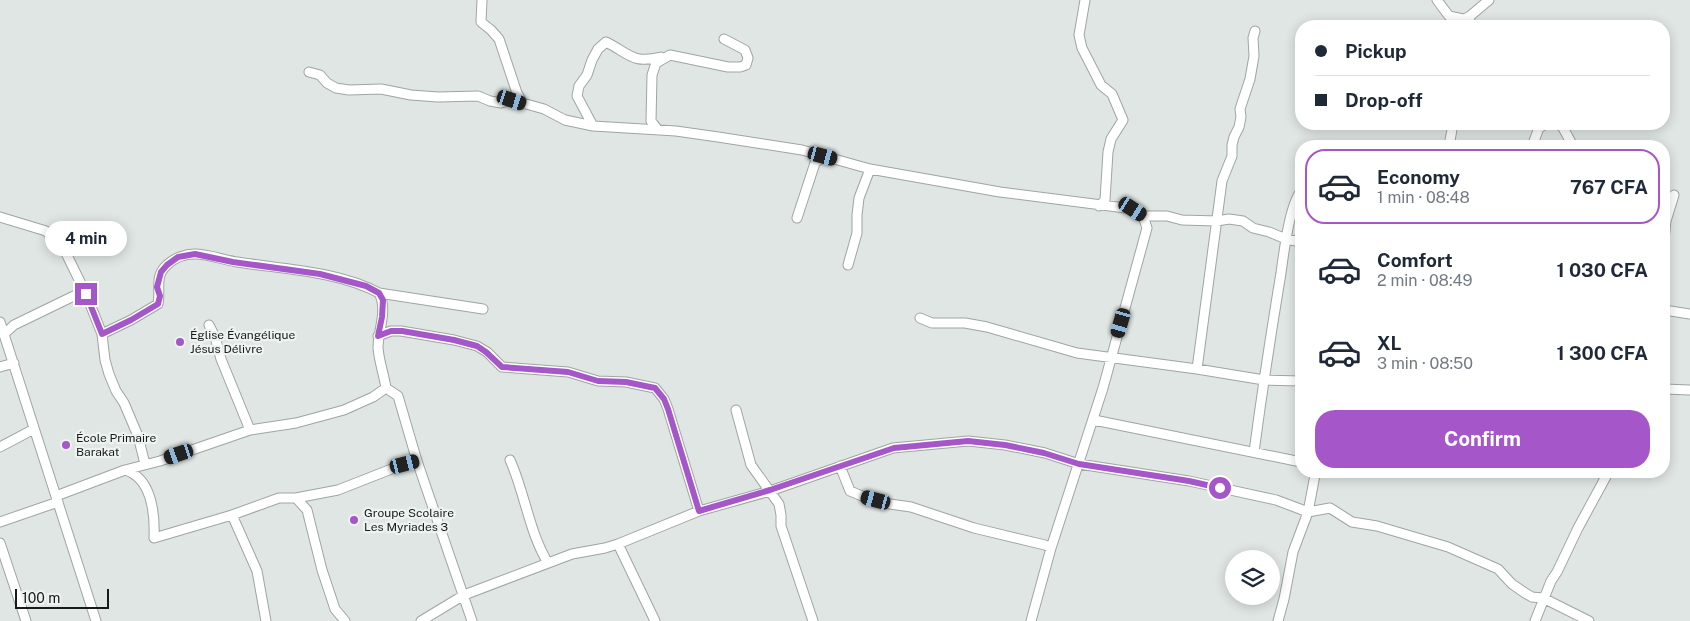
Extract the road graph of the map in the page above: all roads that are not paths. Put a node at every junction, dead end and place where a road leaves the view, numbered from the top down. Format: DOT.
graph roads {
  1 [pos="482,0"];
  2 [pos="1084,0"];
  3 [pos="1437,0"];
  4 [pos="1489,0"];
  5 [pos="1463,20"];
  6 [pos="1468,20"];
  7 [pos="1255,31"];
  8 [pos="724,39"];
  9 [pos="670,55"];
  10 [pos="309,72"];
  11 [pos="523,104"];
  12 [pos="593,126"];
  13 [pos="658,130"];
  14 [pos="823,156"];
  15 [pos="870,169"];
  16 [pos="1674,194"];
  17 [pos="1295,202"];
  18 [pos="1099,206"];
  19 [pos="1670,206"];
  20 [pos="1143,216"];
  21 [pos="0,217"];
  22 [pos="797,218"];
  23 [pos="1217,220"];
  24 [pos="1286,240"];
  25 [pos="1295,241"];
  26 [pos="848,265"];
  27 [pos="379,293"];
  28 [pos="86,294"];
  29 [pos="483,309"];
  30 [pos="1670,311"];
  31 [pos="1690,314"];
  32 [pos="920,318"];
  33 [pos="0,322"];
  34 [pos="209,325"];
  35 [pos="4,334"];
  36 [pos="102,334"];
  37 [pos="378,336"];
  38 [pos="1111,358"];
  39 [pos="14,362"];
  40 [pos="0,367"];
  41 [pos="1197,369"];
  42 [pos="1264,380"];
  43 [pos="1295,381"];
  44 [pos="386,388"];
  45 [pos="1670,389"];
  46 [pos="1690,390"];
  47 [pos="736,410"];
  48 [pos="1094,420"];
  49 [pos="34,429"];
  50 [pos="250,430"];
  51 [pos="0,446"];
  52 [pos="1254,452"];
  53 [pos="510,460"];
  54 [pos="417,461"];
  55 [pos="1295,461"];
  56 [pos="145,464"];
  57 [pos="1079,464"];
  58 [pos="840,466"];
  59 [pos="125,470"];
  60 [pos="1314,478"];
  61 [pos="1605,478"];
  62 [pos="770,490"];
  63 [pos="296,498"];
  64 [pos="57,499"];
  65 [pos="699,511"];
  66 [pos="1308,512"];
  67 [pos="232,515"];
  68 [pos="0,522"];
  69 [pos="0,543"];
  70 [pos="618,544"];
  71 [pos="1051,548"];
  72 [pos="548,563"];
  73 [pos="464,596"];
  74 [pos="1543,598"];
  75 [pos="26,621"];
  76 [pos="96,621"];
  77 [pos="266,621"];
  78 [pos="346,621"];
  79 [pos="421,621"];
  80 [pos="472,621"];
  81 [pos="655,621"];
  82 [pos="814,621"];
  83 [pos="1031,621"];
  84 [pos="1278,621"];
  85 [pos="1535,621"];
  86 [pos="1589,621"];
  1 -- 11 [label="street"];
  2 -- 18 [label="street"];
  3 -- 5 [label="street"];
  4 -- 6 [label="street"];
  7 -- 23 [label="street"];
  8 -- 9 [label="street"];
  9 -- 12 [label="street"];
  9 -- 13 [label="street"];
  10 -- 11 [label="street"];
  11 -- 12 [label="street"];
  12 -- 13 [label="street"];
  13 -- 14 [label="street"];
  14 -- 15 [label="street"];
  14 -- 22 [label="street"];
  15 -- 18 [label="street"];
  15 -- 26 [label="street"];
  16 -- 19 [label="street"];
  17 -- 24 [label="street"];
  18 -- 20 [label="street"];
  20 -- 23 [label="street"];
  20 -- 38 [label="street"];
  21 -- 28 [label="street"];
  23 -- 24 [label="street"];
  23 -- 41 [label="street"];
  24 -- 25 [label="street"];
  24 -- 42 [label="street"];
  27 -- 29 [label="street"];
  27 -- 36 [label="street"];
  27 -- 37 [label="street"];
  28 -- 35 [label="street"];
  28 -- 36 [label="street"];
  30 -- 31 [label="street"];
  32 -- 38 [label="street"];
  33 -- 35 [label="street"];
  34 -- 50 [label="street"];
  35 -- 39 [label="street"];
  36 -- 56 [label="street"];
  37 -- 44 [label="street"];
  37 -- 65 [label="street"];
  38 -- 41 [label="street"];
  38 -- 48 [label="street"];
  39 -- 40 [label="street"];
  39 -- 49 [label="street"];
  41 -- 42 [label="street"];
  42 -- 43 [label="street"];
  42 -- 52 [label="street"];
  44 -- 50 [label="street"];
  44 -- 54 [label="street"];
  45 -- 46 [label="street"];
  47 -- 62 [label="street"];
  48 -- 52 [label="street"];
  48 -- 57 [label="street"];
  49 -- 51 [label="street"];
  49 -- 64 [label="street"];
  50 -- 56 [label="street"];
  52 -- 55 [label="street"];
  53 -- 72 [label="street"];
  54 -- 63 [label="street"];
  54 -- 73 [label="street"];
  56 -- 59 [label="street"];
  57 -- 58 [label="street"];
  57 -- 66 [label="street"];
  57 -- 71 [label="street"];
  58 -- 62 [label="street"];
  58 -- 71 [label="street"];
  59 -- 64 [label="street"];
  59 -- 67 [label="street"];
  60 -- 66 [label="street"];
  61 -- 74 [label="street"];
  62 -- 65 [label="street"];
  62 -- 82 [label="street"];
  63 -- 67 [label="street"];
  63 -- 78 [label="street"];
  64 -- 68 [label="street"];
  64 -- 76 [label="street"];
  65 -- 70 [label="street"];
  66 -- 74 [label="street"];
  66 -- 84 [label="street"];
  67 -- 77 [label="street"];
  69 -- 75 [label="street"];
  70 -- 72 [label="street"];
  70 -- 81 [label="street"];
  71 -- 83 [label="street"];
  72 -- 73 [label="street"];
  73 -- 79 [label="street"];
  73 -- 80 [label="street"];
  74 -- 85 [label="street"];
  74 -- 86 [label="street"];
}
